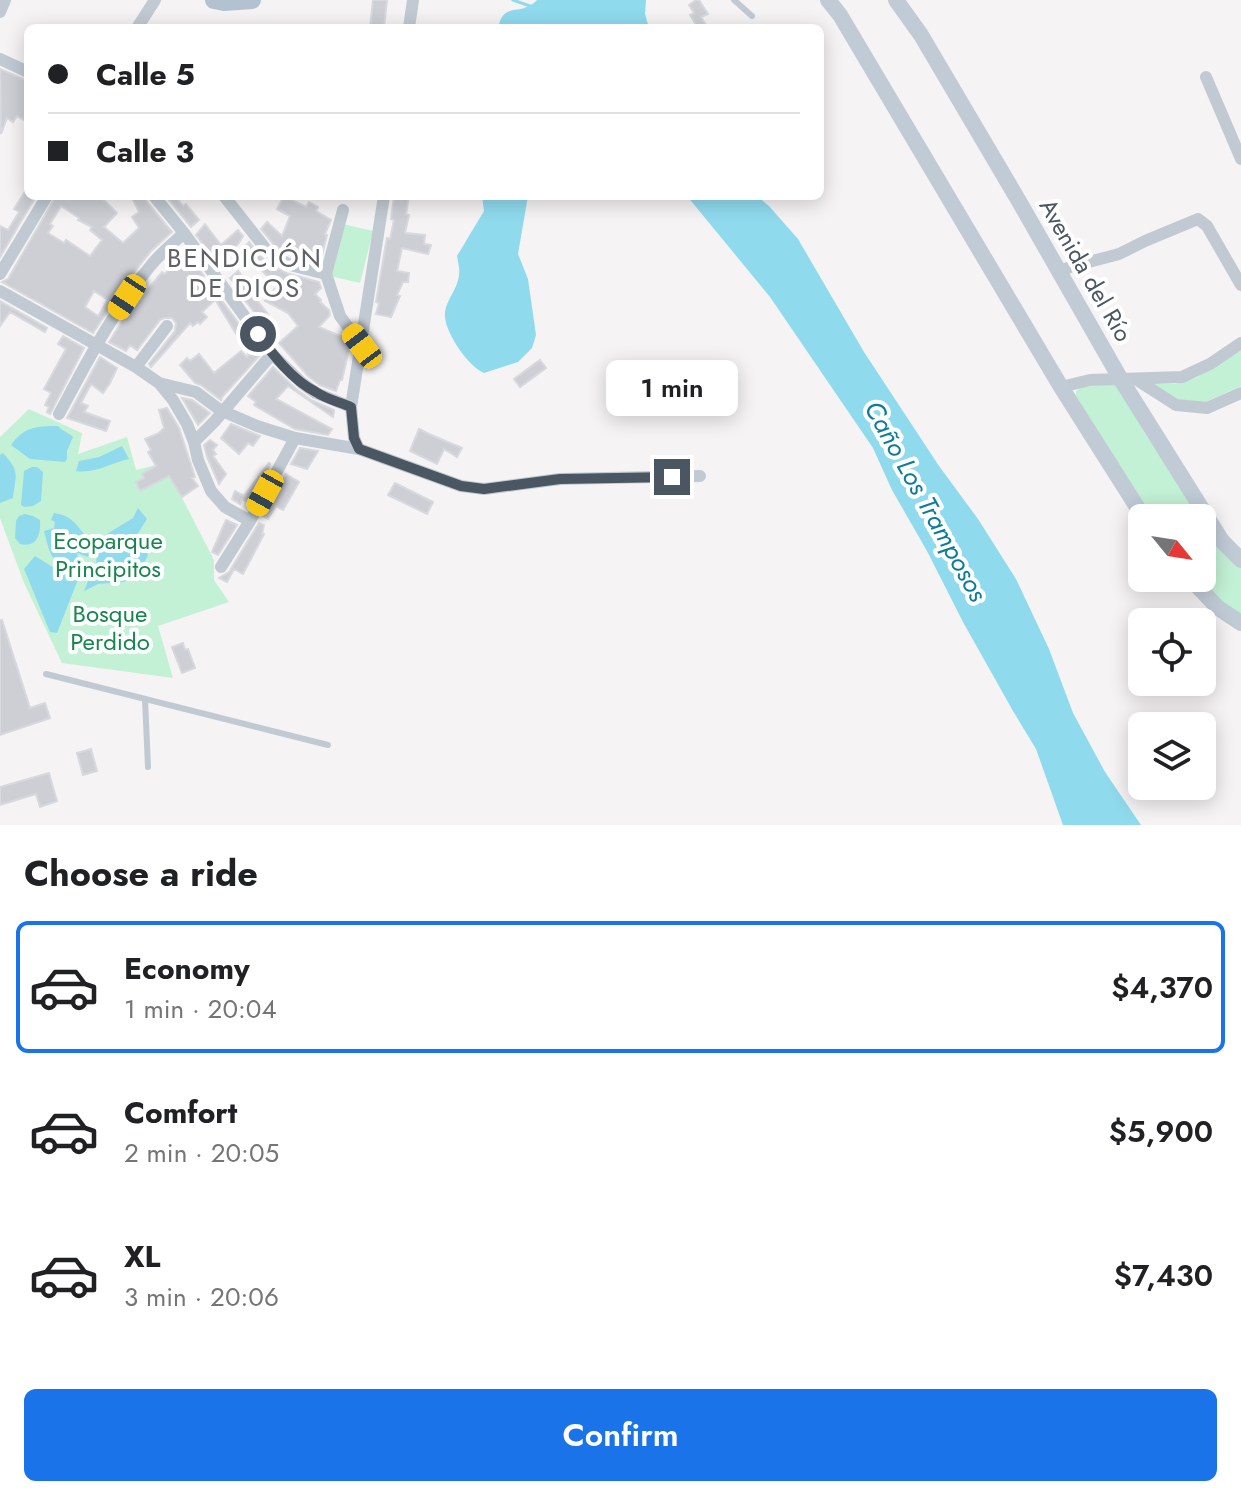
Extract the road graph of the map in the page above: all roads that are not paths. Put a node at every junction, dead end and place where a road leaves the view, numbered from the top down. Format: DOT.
graph roads {
  1 [pos="5,0"];
  2 [pos="155,0"];
  3 [pos="214,0"];
  4 [pos="252,0"];
  5 [pos="413,0"];
  6 [pos="734,0"];
  7 [pos="828,0"];
  8 [pos="896,0"];
  9 [pos="0,12"];
  10 [pos="752,16"];
  11 [pos="140,24"];
  12 [pos="410,24"];
  13 [pos="0,59"];
  14 [pos="24,70"];
  15 [pos="1206,77"];
  16 [pos="1241,159"];
  17 [pos="45,200"];
  18 [pos="157,200"];
  19 [pos="227,200"];
  20 [pos="383,200"];
  21 [pos="343,210"];
  22 [pos="184,233"];
  23 [pos="1059,272"];
  24 [pos="0,274"];
  25 [pos="326,274"];
  26 [pos="1241,285"];
  27 [pos="0,291"];
  28 [pos="167,326"];
  29 [pos="1241,343"];
  30 [pos="96,345"];
  31 [pos="362,346"];
  32 [pos="272,354"];
  33 [pos="136,367"];
  34 [pos="1127,378"];
  35 [pos="159,383"];
  36 [pos="1061,387"];
  37 [pos="1241,393"];
  38 [pos="351,407"];
  39 [pos="223,412"];
  40 [pos="59,414"];
  41 [pos="295,438"];
  42 [pos="194,442"];
  43 [pos="359,449"];
  44 [pos="700,476"];
  45 [pos="1135,504"];
  46 [pos="250,521"];
  47 [pos="1241,560"];
  48 [pos="221,567"];
  49 [pos="1203,592"];
  50 [pos="1241,623"];
  51 [pos="46,674"];
  52 [pos="145,699"];
  53 [pos="328,745"];
  54 [pos="148,767"];
  1 -- 9 [label="street"];
  2 -- 11 [label="street"];
  3 -- 4 [label="main road"];
  5 -- 12 [label="street"];
  6 -- 10 [label="lane"];
  7 -- 36 [label="main road"];
  8 -- 23 [label="main road, Avenida del Río"];
  13 -- 14 [label="street"];
  15 -- 16 [label="street"];
  17 -- 24 [label="street"];
  18 -- 22 [label="street"];
  19 -- 25 [label="street"];
  20 -- 31 [label="street"];
  21 -- 25 [label="street"];
  22 -- 30 [label="street"];
  22 -- 32 [label="street"];
  23 -- 26 [label="street"];
  23 -- 34 [label="main road, Avenida del Río"];
  25 -- 31 [label="street"];
  27 -- 30 [label="street"];
  28 -- 33 [label="street"];
  29 -- 34 [label="street"];
  30 -- 33 [label="street"];
  30 -- 40 [label="street"];
  31 -- 38 [label="street"];
  32 -- 38 [label="street"];
  32 -- 39 [label="street"];
  33 -- 35 [label="street"];
  34 -- 36 [label="street"];
  34 -- 37 [label="street"];
  34 -- 47 [label="main road, Avenida del Río"];
  35 -- 39 [label="street"];
  35 -- 42 [label="street"];
  36 -- 45 [label="main road"];
  38 -- 43 [label="street"];
  39 -- 41 [label="street"];
  39 -- 42 [label="street"];
  41 -- 43 [label="street"];
  41 -- 46 [label="street"];
  42 -- 46 [label="street"];
  43 -- 44 [label="street"];
  46 -- 48 [label="street"];
  49 -- 50 [label="main road"];
  51 -- 52 [label="lane"];
  52 -- 53 [label="lane"];
  52 -- 54 [label="lane"];
}
